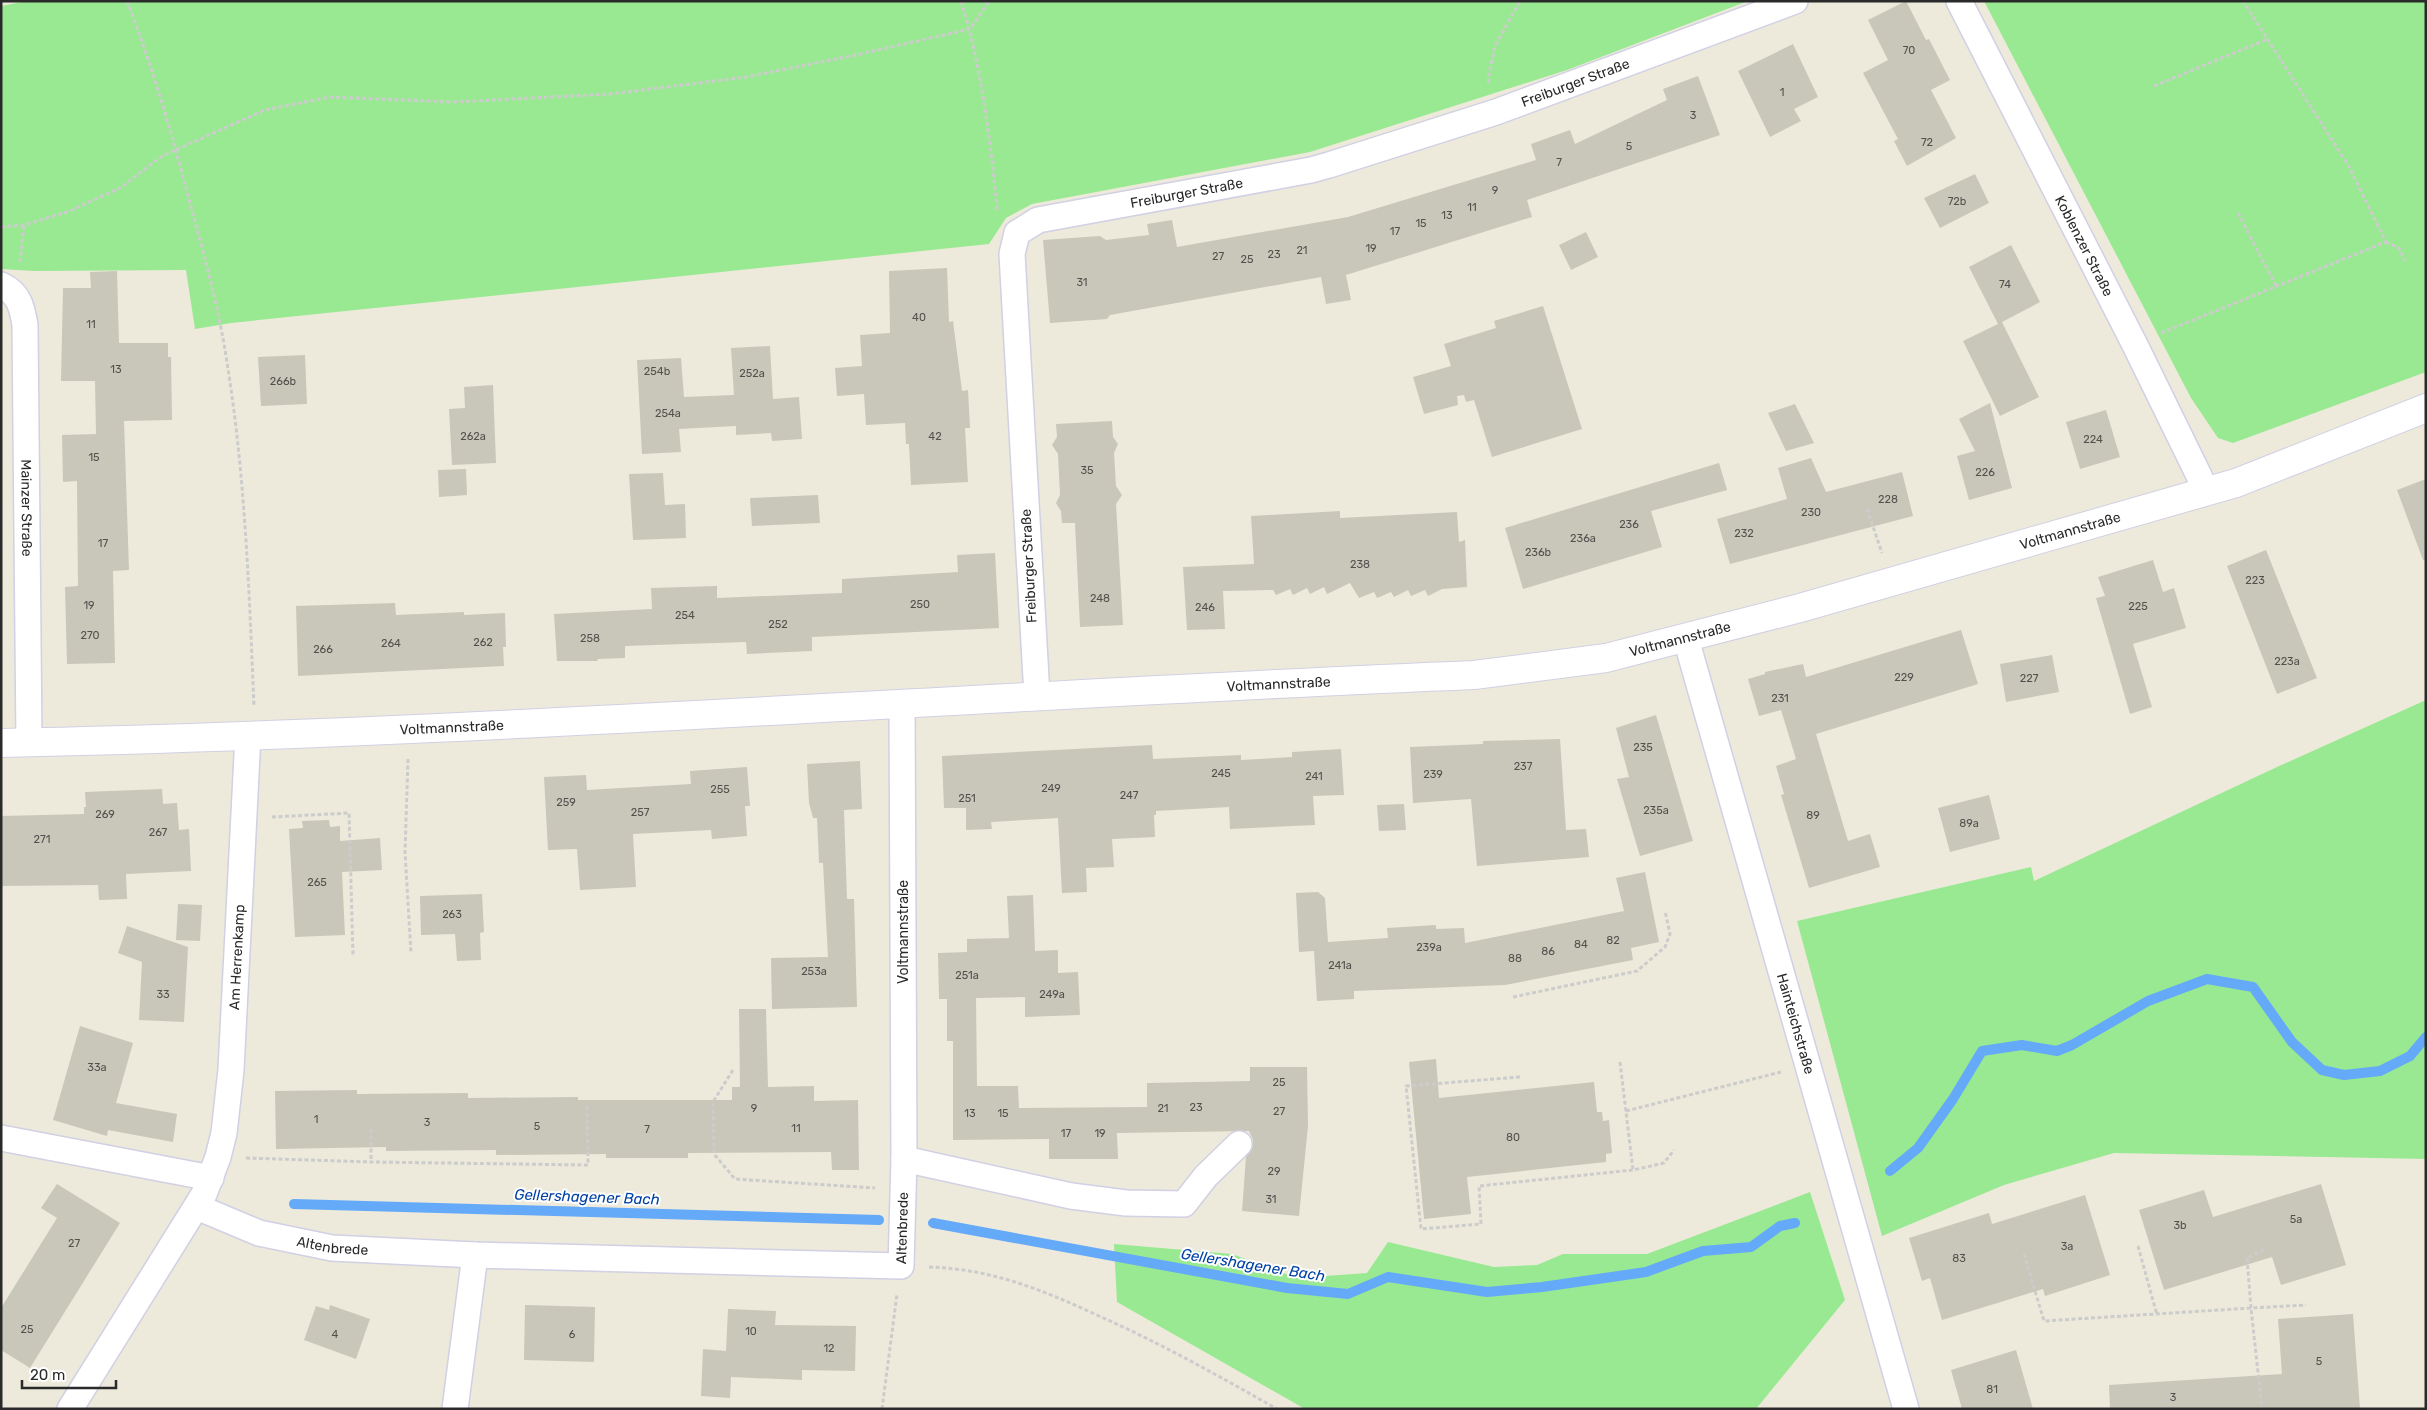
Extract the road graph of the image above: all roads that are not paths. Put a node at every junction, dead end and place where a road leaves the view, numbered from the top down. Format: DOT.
graph roads {
  1 [pos="1795,1"];
  2 [pos="1959,1"];
  3 [pos="1,285"];
  4 [pos="2426,408"];
  5 [pos="2207,492"];
  6 [pos="1686,639"];
  7 [pos="1037,696"];
  8 [pos="902,704"];
  9 [pos="252,735"];
  10 [pos="29,742"];
  11 [pos="1,743"];
  12 [pos="1,1138"];
  13 [pos="1238,1144"];
  14 [pos="904,1159"];
  15 [pos="214,1168"];
  16 [pos="197,1207"];
  17 [pos="475,1255"];
  18 [pos="70,1409"];
  19 [pos="455,1409"];
  20 [pos="1906,1409"];
  1 -- 7 [label="street, Freiburger Straße"];
  2 -- 5 [label="street, Koblenzer Straße"];
  3 -- 10 [label="street, Mainzer Straße"];
  4 -- 5 [label="street, Voltmannstraße"];
  5 -- 6 [label="street, Voltmannstraße"];
  6 -- 7 [label="street, Voltmannstraße"];
  6 -- 20 [label="street, Hainteichstraße"];
  7 -- 8 [label="street, Voltmannstraße"];
  8 -- 9 [label="street, Voltmannstraße"];
  8 -- 14 [label="street, Voltmannstraße"];
  9 -- 10 [label="street, Voltmannstraße"];
  9 -- 15 [label="street, Am Herrenkamp"];
  10 -- 11 [label="street, Voltmannstraße"];
  12 -- 15 [label="street"];
  13 -- 14 [label="street"];
  14 -- 17 [label="street, Altenbrede"];
  15 -- 16 [label="street, Am Herrenkamp"];
  16 -- 17 [label="street, Altenbrede"];
  16 -- 18 [label="street, Am Herrenkamp"];
  17 -- 19 [label="street"];
}
